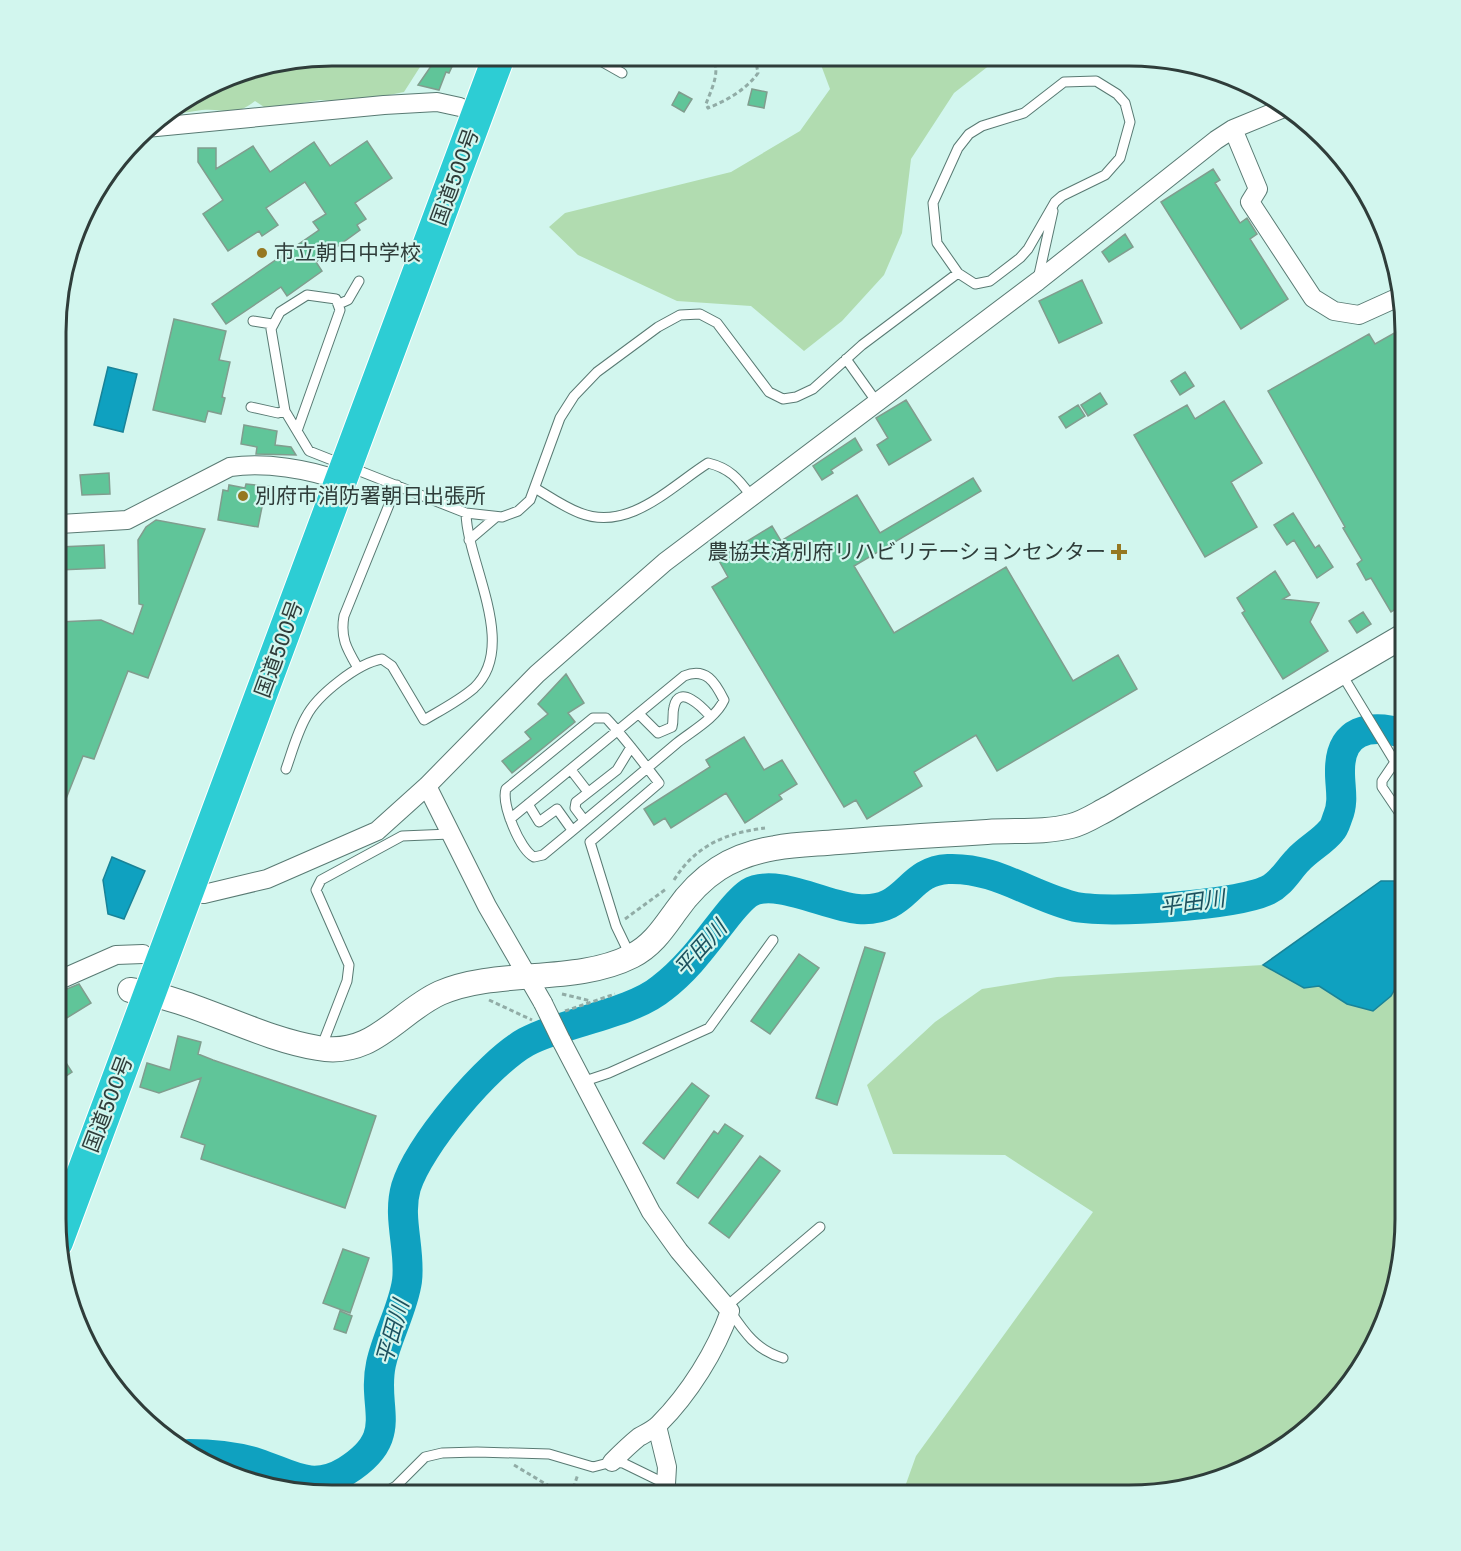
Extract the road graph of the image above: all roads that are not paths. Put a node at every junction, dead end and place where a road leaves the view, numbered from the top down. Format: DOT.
graph roads {
  1 [pos="475,66"];
  2 [pos="495,66"];
  3 [pos="610,66"];
  4 [pos="622,73"];
  5 [pos="460,107"];
  6 [pos="1277,111"];
  7 [pos="164,126"];
  8 [pos="1233,129"];
  9 [pos="1055,202"];
  10 [pos="958,273"];
  11 [pos="359,281"];
  12 [pos="1038,281"];
  13 [pos="1393,300"];
  14 [pos="339,304"];
  15 [pos="253,321"];
  16 [pos="272,324"];
  17 [pos="846,359"];
  18 [pos="876,401"];
  19 [pos="251,407"];
  20 [pos="285,411"];
  21 [pos="297,431"];
  22 [pos="335,469"];
  23 [pos="397,485"];
  24 [pos="535,488"];
  25 [pos="750,496"];
  26 [pos="466,513"];
  27 [pos="496,517"];
  28 [pos="66,524"];
  29 [pos="469,540"];
  30 [pos="1395,642"];
  31 [pos="358,668"];
  32 [pos="1343,676"];
  33 [pos="639,714"];
  34 [pos="710,716"];
  35 [pos="619,731"];
  36 [pos="631,747"];
  37 [pos="1393,758"];
  38 [pos="1395,761"];
  39 [pos="648,768"];
  40 [pos="286,770"];
  41 [pos="572,770"];
  42 [pos="427,786"];
  43 [pos="588,792"];
  44 [pos="528,804"];
  45 [pos="1395,806"];
  46 [pos="510,819"];
  47 [pos="584,820"];
  48 [pos="572,830"];
  49 [pos="450,834"];
  50 [pos="188,893"];
  51 [pos="773,940"];
  52 [pos="143,954"];
  53 [pos="631,957"];
  54 [pos="66,977"];
  55 [pos="530,977"];
  56 [pos="140,991"];
  57 [pos="321,1048"];
  58 [pos="582,1082"];
  59 [pos="66,1165"];
  60 [pos="66,1215"];
  61 [pos="820,1227"];
  62 [pos="728,1308"];
  63 [pos="783,1358"];
  64 [pos="657,1426"];
  65 [pos="612,1462"];
  66 [pos="397,1485"];
  67 [pos="660,1485"];
  68 [pos="669,1485"];
  1 -- 5 [label="highway, 国道500号"];
  2 -- 22 [label="highway, 国道500号"];
  3 -- 4 [label="lane"];
  5 -- 7 [label="street"];
  5 -- 22 [label="highway, 国道500号"];
  6 -- 8 [label="street"];
  8 -- 12 [label="street"];
  8 -- 13 [label="street"];
  9 -- 10 [label="lane"];
  9 -- 10 [label="lane"];
  9 -- 12 [label="lane"];
  10 -- 17 [label="lane"];
  11 -- 14 [label="lane"];
  12 -- 18 [label="street"];
  14 -- 16 [label="lane"];
  14 -- 21 [label="lane"];
  15 -- 16 [label="lane"];
  16 -- 20 [label="lane"];
  17 -- 18 [label="lane"];
  17 -- 24 [label="lane"];
  18 -- 25 [label="street"];
  19 -- 20 [label="lane"];
  20 -- 21 [label="lane"];
  21 -- 22 [label="lane"];
  22 -- 23 [label="lane"];
  22 -- 28 [label="street"];
  22 -- 50 [label="highway, 国道500号"];
  22 -- 52 [label="highway, 国道500号"];
  23 -- 26 [label="lane"];
  23 -- 31 [label="lane"];
  24 -- 25 [label="lane"];
  24 -- 27 [label="lane"];
  25 -- 42 [label="street"];
  26 -- 27 [label="lane"];
  26 -- 29 [label="lane"];
  27 -- 29 [label="lane"];
  29 -- 31 [label="lane"];
  30 -- 32 [label="street"];
  31 -- 40 [label="lane"];
  32 -- 37 [label="lane"];
  32 -- 53 [label="street"];
  33 -- 34 [label="lane"];
  33 -- 34 [label="lane"];
  33 -- 35 [label="lane"];
  34 -- 39 [label="lane"];
  35 -- 36 [label="lane"];
  35 -- 41 [label="lane"];
  35 -- 46 [label="lane"];
  36 -- 39 [label="lane"];
  36 -- 43 [label="lane"];
  37 -- 38 [label="lane"];
  37 -- 45 [label="lane"];
  39 -- 47 [label="lane"];
  39 -- 53 [label="lane"];
  41 -- 43 [label="lane"];
  41 -- 44 [label="lane"];
  42 -- 49 [label="street"];
  42 -- 50 [label="street"];
  43 -- 47 [label="lane"];
  44 -- 46 [label="lane"];
  44 -- 48 [label="lane"];
  46 -- 48 [label="lane"];
  47 -- 48 [label="lane"];
  49 -- 55 [label="street"];
  49 -- 57 [label="lane"];
  50 -- 56 [label="highway, 国道500号"];
  51 -- 58 [label="lane"];
  52 -- 54 [label="street"];
  52 -- 56 [label="highway, 国道500号"];
  53 -- 55 [label="street"];
  55 -- 57 [label="street"];
  55 -- 58 [label="street, bridge"];
  56 -- 57 [label="street"];
  56 -- 59 [label="highway, 国道500号"];
  56 -- 60 [label="highway, 国道500号"];
  58 -- 62 [label="street"];
  61 -- 62 [label="lane"];
  62 -- 63 [label="lane"];
  62 -- 64 [label="street"];
  64 -- 65 [label="street"];
  64 -- 68 [label="street"];
  65 -- 66 [label="lane"];
  65 -- 67 [label="lane"];
}
